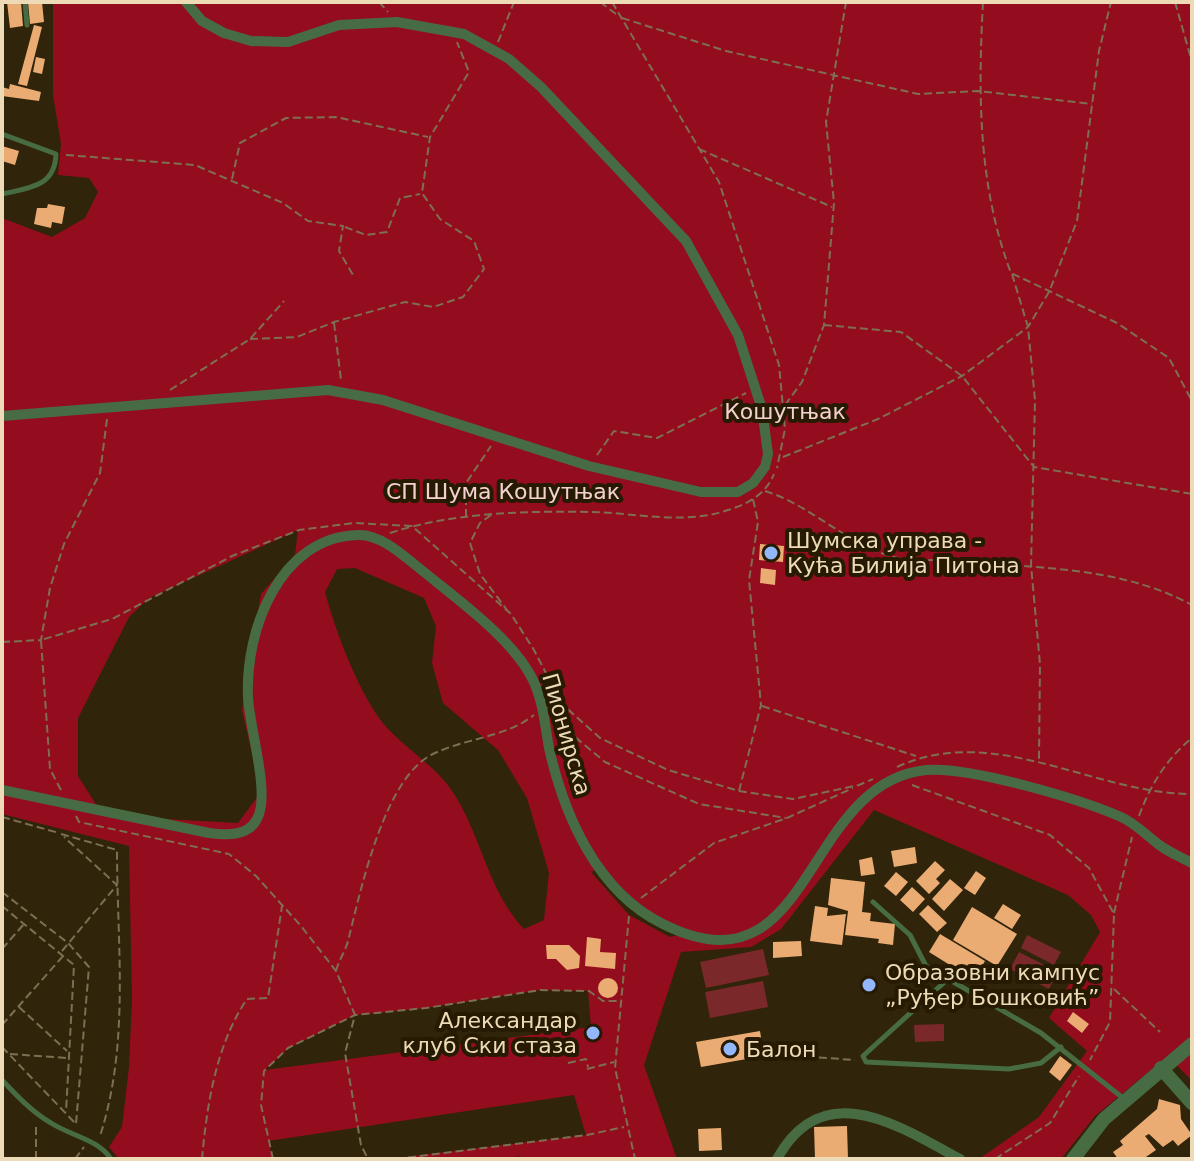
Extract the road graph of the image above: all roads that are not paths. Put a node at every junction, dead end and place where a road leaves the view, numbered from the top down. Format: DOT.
graph roads {
  1 [pos="25,2"];
  2 [pos="186,2"];
  3 [pos="27,25"];
  4 [pos="2,134"];
  5 [pos="2,194"];
  6 [pos="2,416"];
  7 [pos="2,790"];
  8 [pos="1192,863"];
  9 [pos="873,902"];
  10 [pos="948,979"];
  11 [pos="1192,1044"];
  12 [pos="1061,1047"];
  13 [pos="1161,1068"];
  14 [pos="2,1080"];
  15 [pos="1125,1100"];
  16 [pos="1192,1103"];
  17 [pos="111,1159"];
  18 [pos="777,1159"];
  19 [pos="960,1159"];
  20 [pos="1073,1159"];
  1 -- 3 [label="lane"];
  2 -- 6 [label="street"];
  4 -- 5 [label="lane"];
  7 -- 8 [label="street, Пионирска"];
  9 -- 10 [label="lane"];
  10 -- 12 [label="lane"];
  10 -- 12 [label="lane"];
  11 -- 13 [label="street"];
  12 -- 15 [label="lane"];
  13 -- 15 [label="street"];
  13 -- 16 [label="street"];
  14 -- 17 [label="lane"];
  15 -- 20 [label="street"];
  18 -- 19 [label="street"];
}
